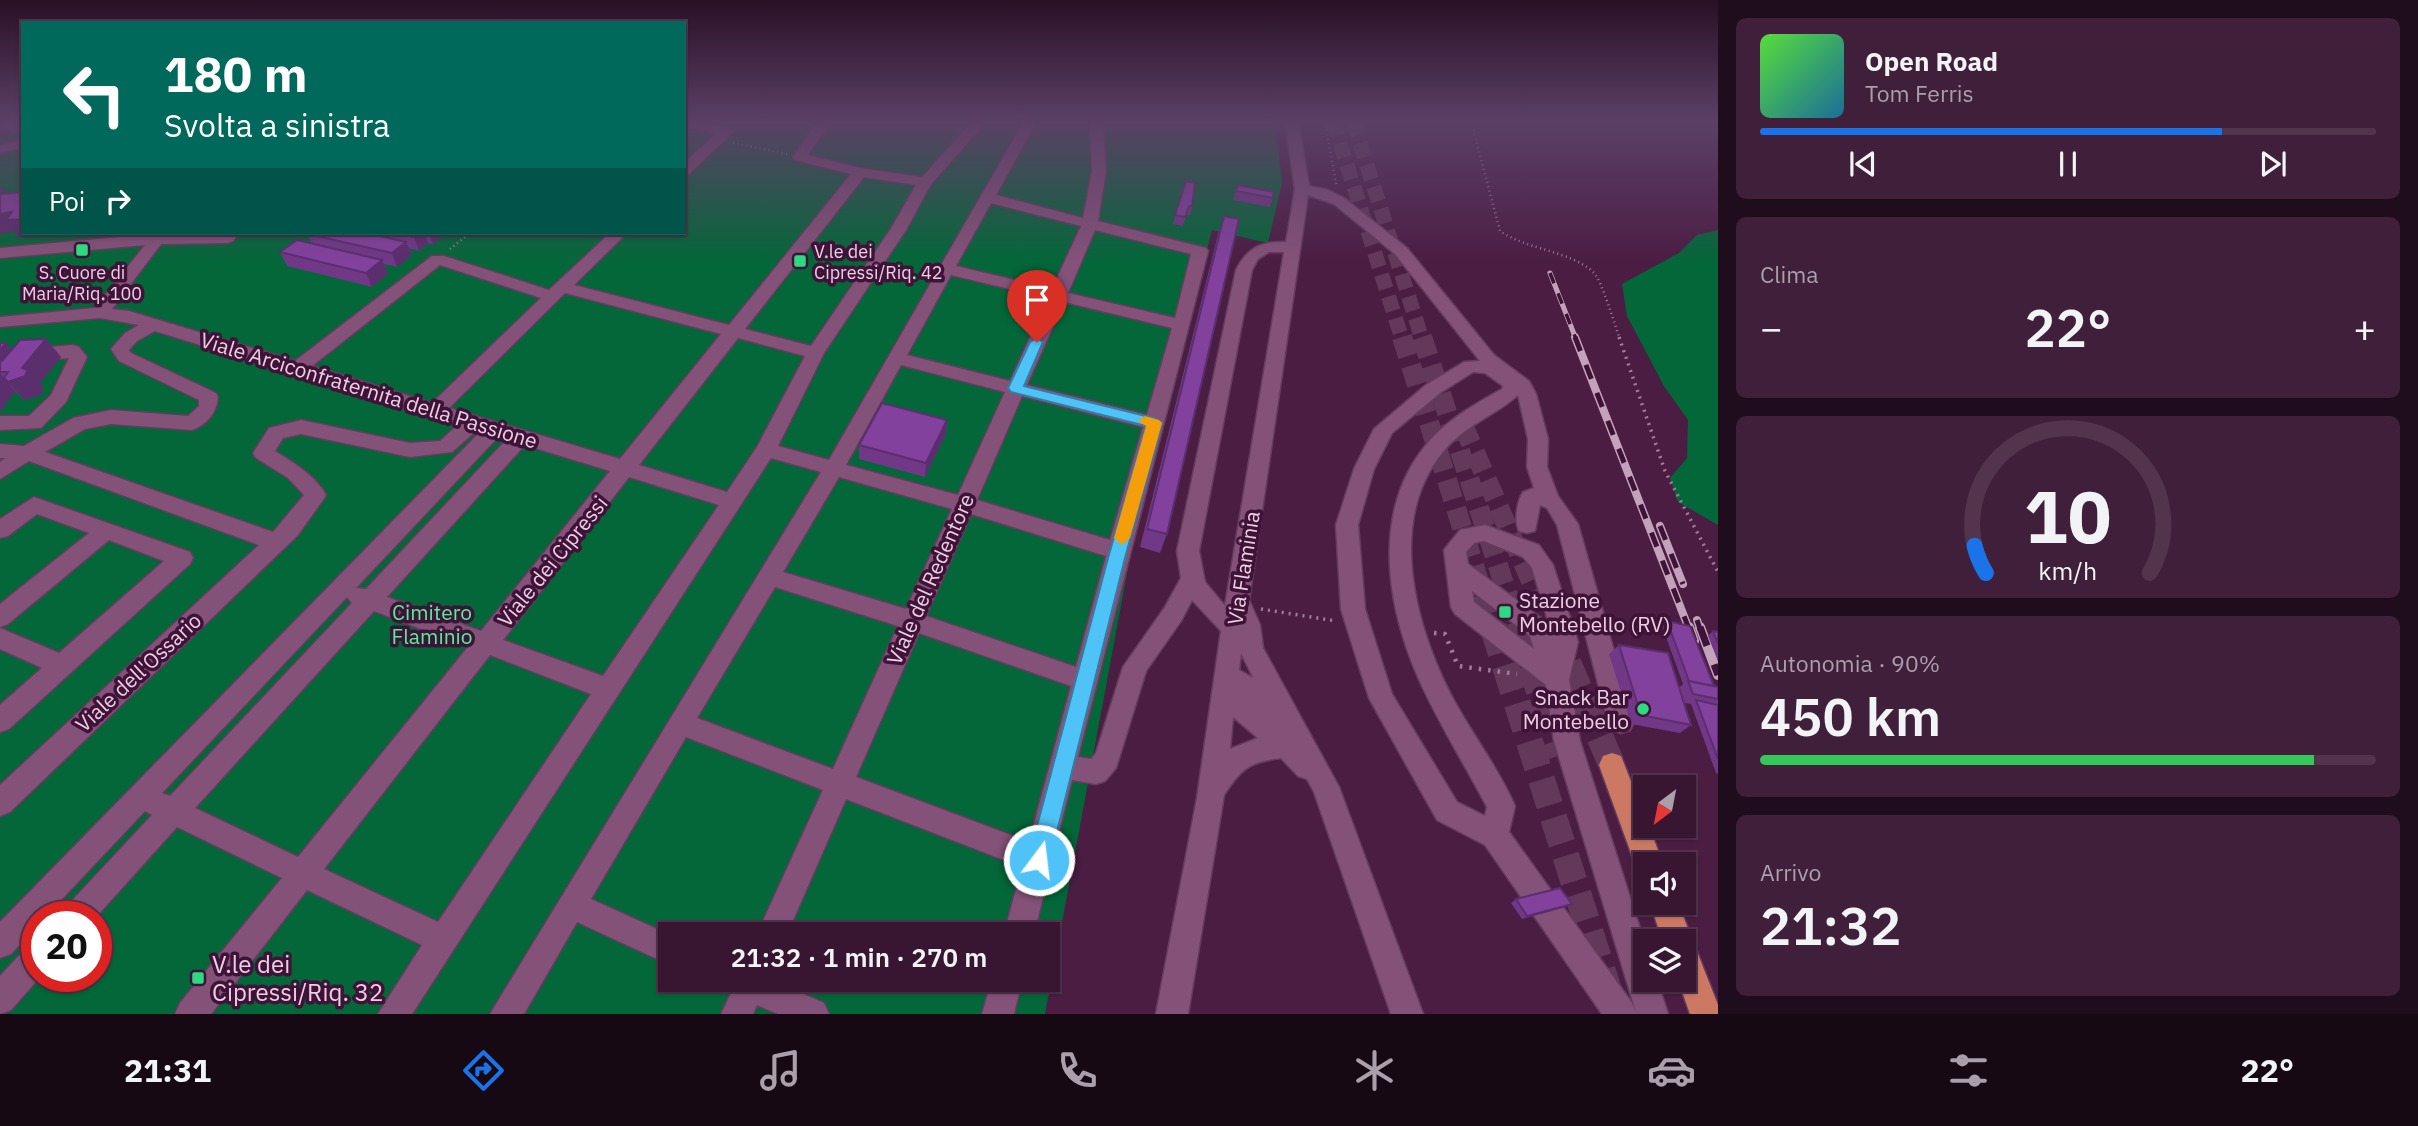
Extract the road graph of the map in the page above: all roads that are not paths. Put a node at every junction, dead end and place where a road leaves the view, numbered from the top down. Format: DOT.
graph roads {
  1 [pos="845,168"];
  2 [pos="937,168"];
  3 [pos="1003,168"];
  4 [pos="1099,168"];
  5 [pos="1299,168"];
  6 [pos="860,172"];
  7 [pos="925,182"];
  8 [pos="1302,189"];
  9 [pos="987,197"];
  10 [pos="1090,224"];
  11 [pos="229,235"];
  12 [pos="617,235"];
  13 [pos="157,239"];
  14 [pos="1293,248"];
  15 [pos="0,253"];
  16 [pos="946,269"];
  17 [pos="557,292"];
  18 [pos="1057,295"];
  19 [pos="100,313"];
  20 [pos="0,322"];
  21 [pos="155,324"];
  22 [pos="1182,325"];
  23 [pos="735,331"];
  24 [pos="815,353"];
  25 [pos="0,357"];
  26 [pos="896,358"];
  27 [pos="298,368"];
  28 [pos="1016,388"];
  29 [pos="435,411"];
  30 [pos="0,423"];
  31 [pos="34,423"];
  32 [pos="1154,423"];
  33 [pos="484,426"];
  34 [pos="521,437"];
  35 [pos="766,450"];
  36 [pos="8,453"];
  37 [pos="834,468"];
  38 [pos="626,469"];
  39 [pos="0,472"];
  40 [pos="1548,498"];
  41 [pos="732,501"];
  42 [pos="963,504"];
  43 [pos="1527,526"];
  44 [pos="0,530"];
  45 [pos="106,531"];
  46 [pos="276,542"];
  47 [pos="1118,551"];
  48 [pos="769,576"];
  49 [pos="1191,579"];
  50 [pos="340,589"];
  51 [pos="369,600"];
  52 [pos="1238,601"];
  53 [pos="0,617"];
  54 [pos="911,620"];
  55 [pos="1233,627"];
  56 [pos="0,638"];
  57 [pos="486,644"];
  58 [pos="62,666"];
  59 [pos="1552,667"];
  60 [pos="1086,681"];
  61 [pos="1225,685"];
  62 [pos="608,689"];
  63 [pos="0,721"];
  64 [pos="1621,722"];
  65 [pos="680,723"];
  66 [pos="1288,733"];
  67 [pos="1612,765"];
  68 [pos="1063,767"];
  69 [pos="839,783"];
  70 [pos="141,796"];
  71 [pos="1210,798"];
  72 [pos="0,803"];
  73 [pos="173,812"];
  74 [pos="1495,835"];
  75 [pos="1645,852"];
  76 [pos="1039,860"];
  77 [pos="303,873"];
  78 [pos="91,901"];
  79 [pos="572,905"];
  80 [pos="777,922"];
  81 [pos="1022,922"];
  82 [pos="443,940"];
  83 [pos="0,943"];
  84 [pos="658,944"];
  85 [pos="21,976"];
  86 [pos="1696,987"];
  87 [pos="743,992"];
  88 [pos="767,992"];
  89 [pos="1004,992"];
  90 [pos="0,999"];
  91 [pos="191,1014"];
  92 [pos="394,1014"];
  93 [pos="506,1014"];
  94 [pos="737,1014"];
  95 [pos="813,1014"];
  96 [pos="998,1014"];
  97 [pos="1172,1014"];
  98 [pos="1407,1014"];
  99 [pos="1622,1014"];
  100 [pos="1652,1014"];
  101 [pos="1706,1014"];
  1 -- 6 [label="street"];
  2 -- 7 [label="street"];
  3 -- 9 [label="street"];
  4 -- 10 [label="street, Viale del Redentore"];
  5 -- 8 [label="street, Via Flaminia"];
  6 -- 7 [label="street"];
  6 -- 23 [label="street, Viale dei Cipressi"];
  7 -- 24 [label="street"];
  8 -- 14 [label="street, Via Flaminia"];
  8 -- 40 [label="street"];
  9 -- 10 [label="street"];
  9 -- 16 [label="street"];
  10 -- 18 [label="street, Viale del Redentore"];
  10 -- 22 [label="street"];
  11 -- 13 [label="street"];
  12 -- 17 [label="street"];
  13 -- 15 [label="street"];
  13 -- 19 [label="street"];
  14 -- 49 [label="street"];
  14 -- 52 [label="street, Via Flaminia"];
  16 -- 18 [label="street"];
  16 -- 26 [label="street"];
  17 -- 23 [label="street"];
  17 -- 27 [label="street"];
  17 -- 29 [label="street"];
  18 -- 22 [label="street"];
  18 -- 28 [label="street, Viale del Redentore"];
  19 -- 20 [label="street, Viale Arciconfraternita della Passione"];
  19 -- 21 [label="street, Viale Arciconfraternita della Passione"];
  21 -- 27 [label="street, Viale Arciconfraternita della Passione"];
  21 -- 36 [label="street"];
  22 -- 32 [label="street"];
  23 -- 24 [label="street"];
  23 -- 38 [label="street, Viale dei Cipressi"];
  24 -- 35 [label="street"];
  25 -- 31 [label="street"];
  26 -- 28 [label="street"];
  26 -- 37 [label="street"];
  27 -- 29 [label="street, Viale Arciconfraternita della Passione"];
  28 -- 32 [label="street"];
  28 -- 42 [label="street, Viale del Redentore"];
  29 -- 33 [label="street, Viale Arciconfraternita della Passione"];
  30 -- 31 [label="street"];
  31 -- 36 [label="street"];
  32 -- 47 [label="street"];
  33 -- 34 [label="street, Viale Arciconfraternita della Passione"];
  33 -- 46 [label="street, Viale dell'Ossario"];
  33 -- 50 [label="street"];
  34 -- 38 [label="street, Viale Arciconfraternita della Passione"];
  34 -- 51 [label="street"];
  35 -- 37 [label="street"];
  35 -- 41 [label="street"];
  36 -- 39 [label="street"];
  36 -- 46 [label="street"];
  37 -- 42 [label="street"];
  37 -- 48 [label="street"];
  38 -- 41 [label="street, Viale Arciconfraternita della Passione"];
  38 -- 57 [label="street, Viale dei Cipressi"];
  40 -- 43 [label="street"];
  40 -- 64 [label="street"];
  41 -- 62 [label="street"];
  42 -- 47 [label="street"];
  42 -- 54 [label="street, Viale del Redentore"];
  44 -- 45 [label="street"];
  45 -- 53 [label="street"];
  45 -- 58 [label="street"];
  46 -- 72 [label="street, Viale dell'Ossario"];
  47 -- 60 [label="street"];
  48 -- 54 [label="street"];
  48 -- 65 [label="street"];
  49 -- 55 [label="street"];
  49 -- 68 [label="street"];
  50 -- 51 [label="street"];
  50 -- 70 [label="street"];
  51 -- 57 [label="street"];
  51 -- 73 [label="street"];
  52 -- 55 [label="street, Via Flaminia"];
  52 -- 66 [label="street"];
  54 -- 60 [label="street"];
  54 -- 69 [label="street, Viale del Redentore"];
  55 -- 61 [label="street, Via Flaminia"];
  56 -- 58 [label="street"];
  57 -- 62 [label="street"];
  57 -- 77 [label="street, Viale dei Cipressi"];
  58 -- 63 [label="street"];
  59 -- 59 [label="street"];
  59 -- 100 [label="street"];
  60 -- 68 [label="street"];
  61 -- 66 [label="street"];
  61 -- 71 [label="street, Via Flaminia"];
  62 -- 82 [label="street"];
  65 -- 69 [label="street"];
  65 -- 79 [label="street"];
  66 -- 71 [label="street"];
  66 -- 98 [label="street"];
  67 -- 75 [label="highway"];
  68 -- 76 [label="street"];
  69 -- 76 [label="street"];
  69 -- 80 [label="street, Viale del Redentore"];
  70 -- 73 [label="street"];
  70 -- 83 [label="street"];
  71 -- 97 [label="street, Via Flaminia"];
  73 -- 77 [label="street"];
  73 -- 78 [label="street"];
  74 -- 74 [label="street"];
  74 -- 99 [label="street"];
  76 -- 81 [label="street"];
  77 -- 82 [label="street"];
  77 -- 91 [label="street, Viale dei Cipressi"];
  79 -- 84 [label="street"];
  79 -- 93 [label="street"];
  82 -- 92 [label="street"];
  85 -- 90 [label="street"];
  86 -- 101 [label="highway"];
  87 -- 94 [label="street"];
  88 -- 95 [label="street"];
  89 -- 96 [label="street"];
}
